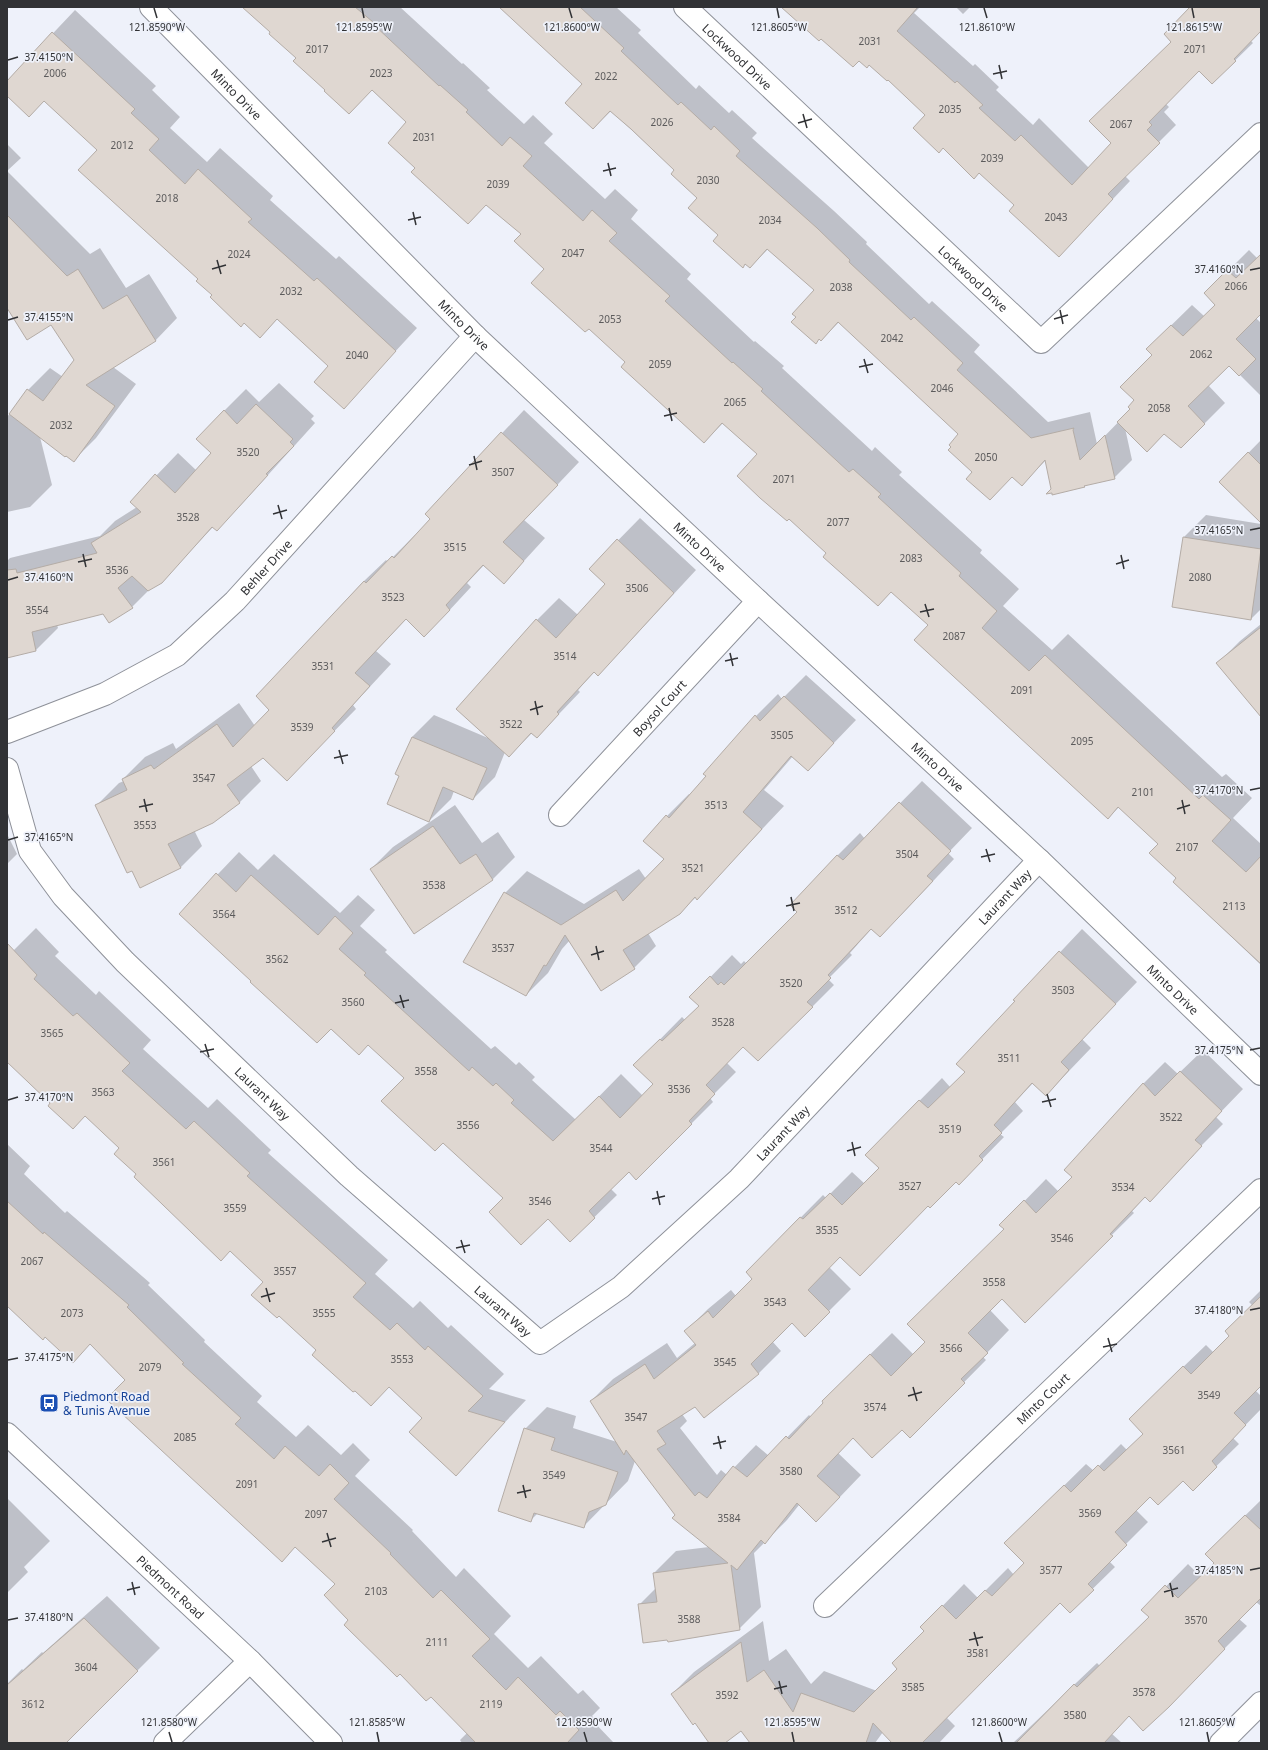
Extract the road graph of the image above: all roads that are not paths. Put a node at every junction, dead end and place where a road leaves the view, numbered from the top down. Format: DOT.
graph roads {
  1 [pos="151,7"];
  2 [pos="685,7"];
  3 [pos="1261,134"];
  4 [pos="475,336"];
  5 [pos="758,601"];
  6 [pos="7,732"];
  7 [pos="7,769"];
  8 [pos="560,815"];
  9 [pos="1040,860"];
  10 [pos="1261,1074"];
  11 [pos="1261,1190"];
  12 [pos="7,1434"];
  13 [pos="825,1606"];
  14 [pos="250,1661"];
  15 [pos="1261,1703"];
  16 [pos="165,1743"];
  17 [pos="331,1743"];
  18 [pos="1221,1743"];
  1 -- 4 [label="street, Minto Drive"];
  2 -- 3 [label="street, Lockwood Drive"];
  4 -- 5 [label="street, Minto Drive"];
  4 -- 6 [label="street, Behler Drive"];
  5 -- 8 [label="street, Boysol Court"];
  5 -- 9 [label="street, Minto Drive"];
  7 -- 9 [label="street, Laurant Way"];
  9 -- 10 [label="street, Minto Drive"];
  11 -- 13 [label="street, Minto Court"];
  12 -- 14 [label="street, Piedmont Road"];
  14 -- 16 [label="street"];
  14 -- 17 [label="street, Piedmont Road"];
  15 -- 18 [label="street"];
}
